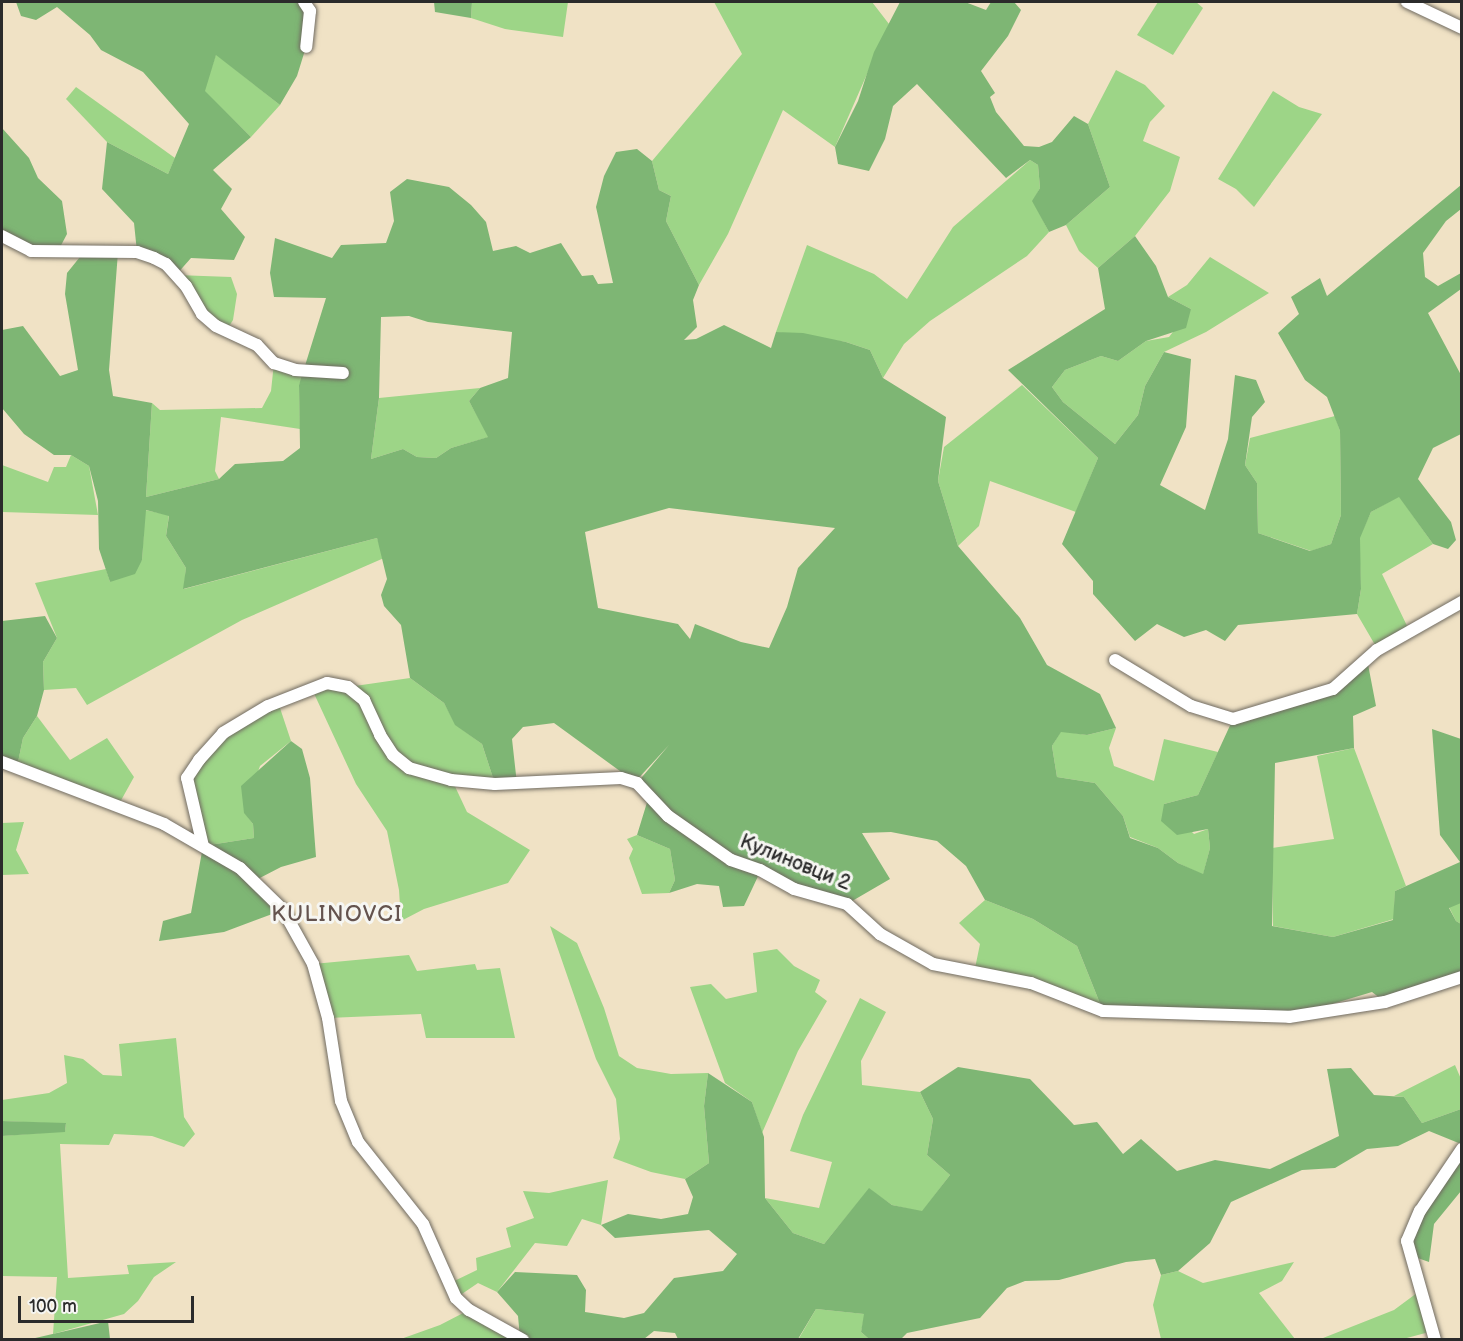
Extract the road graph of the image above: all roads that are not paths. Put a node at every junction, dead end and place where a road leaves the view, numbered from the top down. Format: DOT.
graph roads {
  1 [pos="304,2"];
  2 [pos="1407,2"];
  3 [pos="1461,28"];
  4 [pos="306,47"];
  5 [pos="2,236"];
  6 [pos="343,373"];
  7 [pos="1461,602"];
  8 [pos="1115,660"];
  9 [pos="2,762"];
  10 [pos="203,846"];
  11 [pos="1461,977"];
  12 [pos="1461,1149"];
  13 [pos="520,1339"];
  14 [pos="1435,1340"];
  1 -- 4 [label="street"];
  2 -- 3 [label="street"];
  5 -- 6 [label="street"];
  7 -- 8 [label="street"];
  9 -- 10 [label="street"];
  10 -- 11 [label="street, Кулиновци 2"];
  10 -- 13 [label="street"];
  12 -- 14 [label="street"];
}
